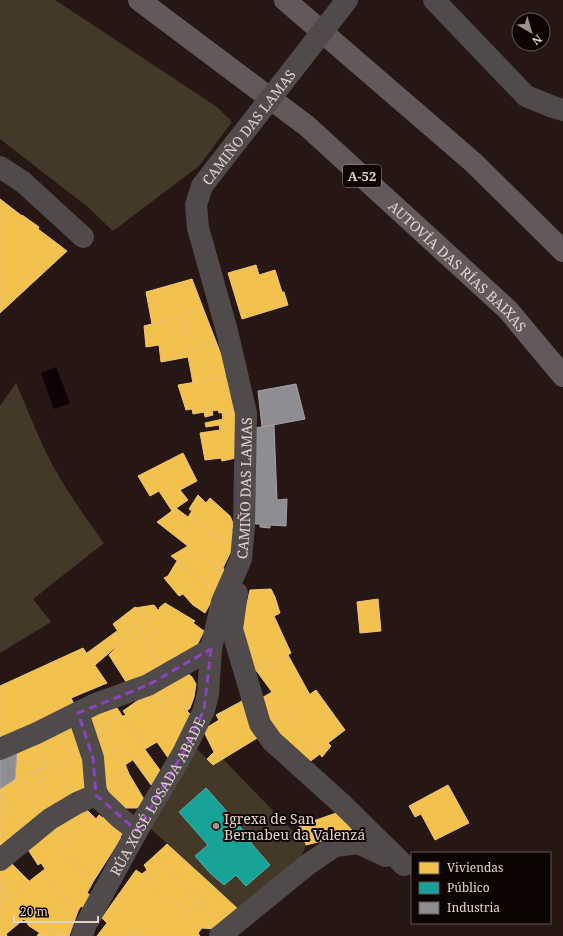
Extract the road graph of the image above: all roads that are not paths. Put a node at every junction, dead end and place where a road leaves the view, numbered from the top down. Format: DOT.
graph roads {
  1 [pos="140,0"];
  2 [pos="285,0"];
  3 [pos="347,0"];
  4 [pos="434,0"];
  5 [pos="563,110"];
  6 [pos="0,167"];
  7 [pos="83,237"];
  8 [pos="563,251"];
  9 [pos="563,376"];
  10 [pos="241,558"];
  11 [pos="211,650"];
  12 [pos="78,713"];
  13 [pos="0,749"];
  14 [pos="96,795"];
  15 [pos="137,831"];
  16 [pos="0,860"];
  17 [pos="82,936"];
  18 [pos="220,936"];
  1 -- 9 [label="highway, AUTOVÍA DAS RÍAS BAIXAS / A-52"];
  2 -- 8 [label="highway"];
  3 -- 10 [label="street, CAMIÑO DAS LAMAS, bridge"];
  4 -- 5 [label="street"];
  6 -- 7 [label="street"];
  10 -- 11 [label="street, CAMIÑO DAS LAMAS"];
  10 -- 18 [label="street"];
  11 -- 12 [label="street"];
  11 -- 15 [label="street, RÚA XOSÉ LOSADA ABADE"];
  12 -- 13 [label="street"];
  12 -- 14 [label="street"];
  14 -- 15 [label="street"];
  14 -- 16 [label="street"];
  15 -- 17 [label="street, RÚA XOSÉ LOSADA ABADE"];
}
